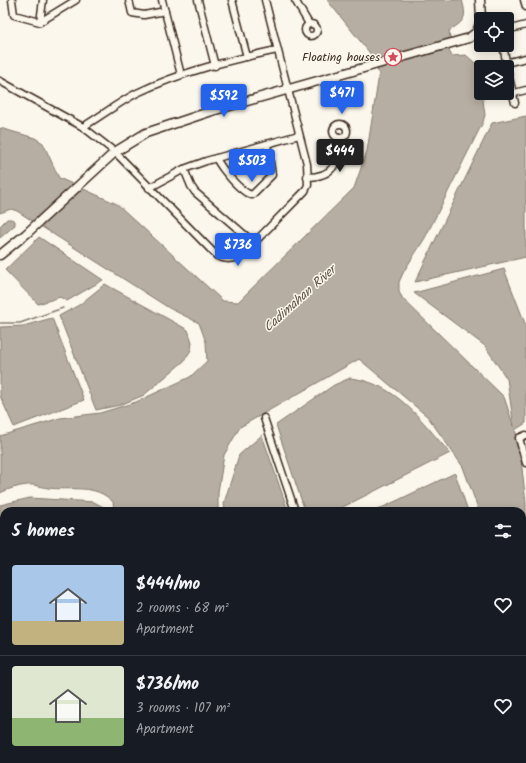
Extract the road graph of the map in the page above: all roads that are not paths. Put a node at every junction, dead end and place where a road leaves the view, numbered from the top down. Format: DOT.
graph roads {
  1 [pos="12,0"];
  2 [pos="43,0"];
  3 [pos="76,0"];
  4 [pos="128,0"];
  5 [pos="162,0"];
  6 [pos="198,0"];
  7 [pos="232,0"];
  8 [pos="265,0"];
  9 [pos="295,0"];
  10 [pos="480,0"];
  11 [pos="524,0"];
  12 [pos="526,7"];
  13 [pos="165,11"];
  14 [pos="481,12"];
  15 [pos="40,22"];
  16 [pos="309,24"];
  17 [pos="526,25"];
  18 [pos="514,28"];
  19 [pos="474,34"];
  20 [pos="277,50"];
  21 [pos="247,57"];
  22 [pos="526,58"];
  23 [pos="514,63"];
  24 [pos="215,66"];
  25 [pos="181,75"];
  26 [pos="0,81"];
  27 [pos="287,90"];
  28 [pos="526,90"];
  29 [pos="514,93"];
  30 [pos="515,103"];
  31 [pos="83,128"];
  32 [pos="299,135"];
  33 [pos="339,138"];
  34 [pos="267,144"];
  35 [pos="116,152"];
  36 [pos="216,158"];
  37 [pos="184,170"];
  38 [pos="307,177"];
  39 [pos="149,188"];
  40 [pos="253,242"];
  41 [pos="0,255"];
  42 [pos="264,418"];
  43 [pos="526,435"];
  44 [pos="526,463"];
  45 [pos="294,507"];
  1 -- 15 [label="street"];
  2 -- 15 [label="street"];
  3 -- 15 [label="street"];
  4 -- 13 [label="street"];
  5 -- 13 [label="street"];
  6 -- 24 [label="street"];
  7 -- 21 [label="street"];
  8 -- 20 [label="street"];
  9 -- 16 [label="street"];
  10 -- 14 [label="main road"];
  11 -- 12 [label="street"];
  13 -- 25 [label="street"];
  17 -- 18 [label="street"];
  19 -- 27 [label="main road"];
  20 -- 21 [label="street"];
  20 -- 27 [label="street"];
  21 -- 24 [label="street"];
  22 -- 23 [label="street"];
  24 -- 25 [label="street"];
  25 -- 31 [label="street"];
  26 -- 31 [label="street"];
  27 -- 32 [label="street"];
  27 -- 35 [label="main road"];
  28 -- 29 [label="street"];
  29 -- 30 [label="street"];
  31 -- 35 [label="street"];
  32 -- 34 [label="street"];
  32 -- 38 [label="street"];
  33 -- 38 [label="street"];
  34 -- 36 [label="street"];
  34 -- 36 [label="street"];
  35 -- 39 [label="street"];
  35 -- 41 [label="main road"];
  36 -- 37 [label="street"];
  37 -- 39 [label="street"];
  37 -- 40 [label="street"];
  38 -- 40 [label="street"];
  39 -- 40 [label="street"];
  42 -- 45 [label="street"];
  43 -- 44 [label="street"];
}
